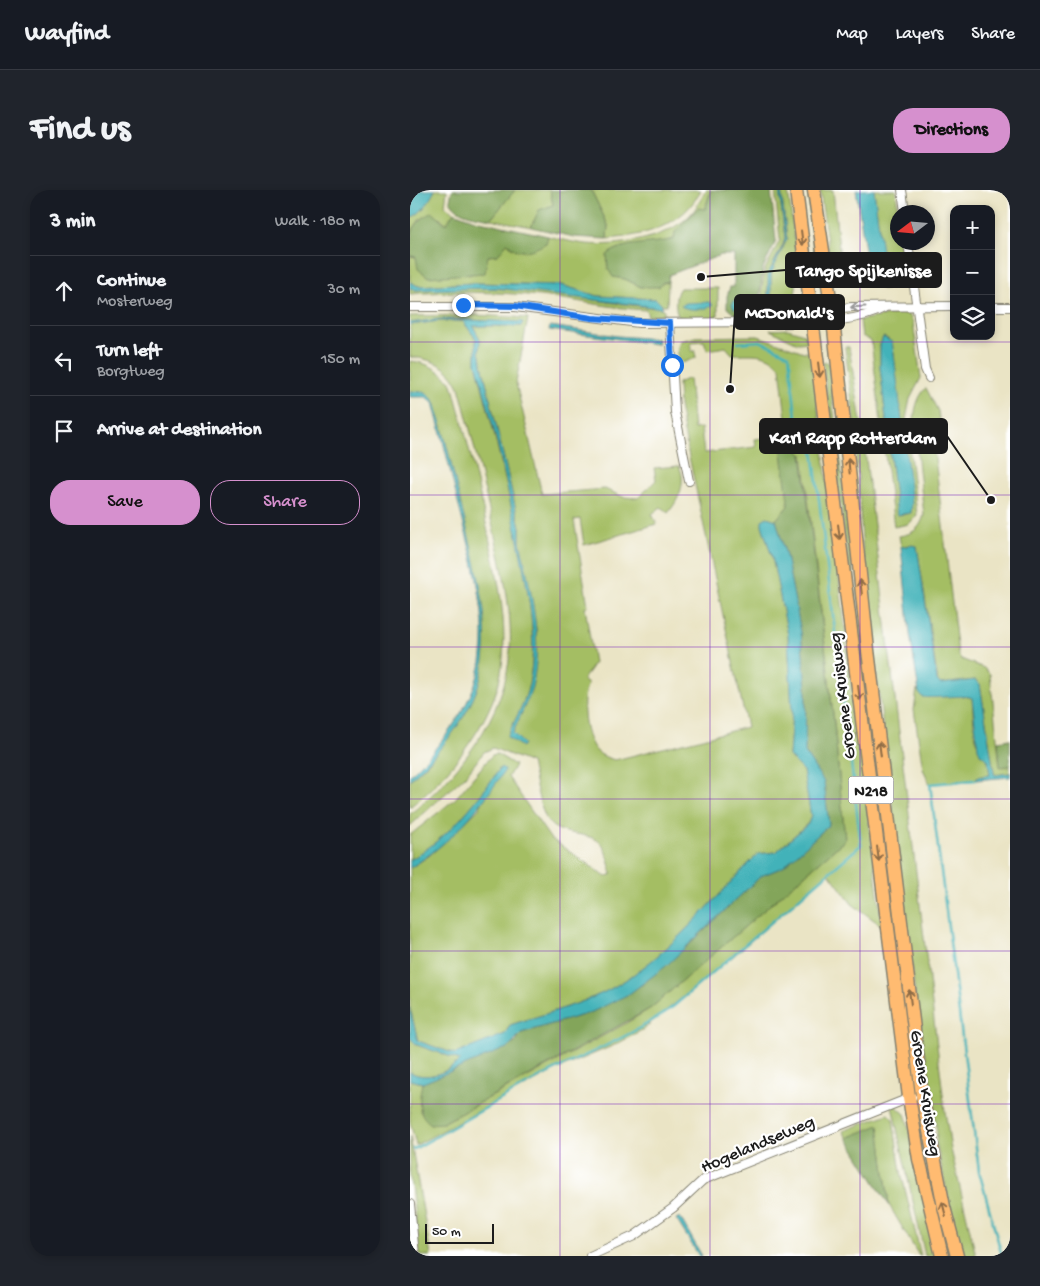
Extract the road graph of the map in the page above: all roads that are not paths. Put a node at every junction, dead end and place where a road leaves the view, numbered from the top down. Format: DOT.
graph roads {
  1 [pos="796,190"];
  2 [pos="814,190"];
  3 [pos="902,190"];
  4 [pos="904,205"];
  5 [pos="909,250"];
  6 [pos="916,306"];
  7 [pos="950,306"];
  8 [pos="410,307"];
  9 [pos="995,307"];
  10 [pos="1010,307"];
  11 [pos="832,314"];
  12 [pos="811,317"];
  13 [pos="670,323"];
  14 [pos="929,378"];
  15 [pos="688,480"];
  16 [pos="922,1095"];
  17 [pos="909,1098"];
  18 [pos="410,1204"];
  19 [pos="415,1256"];
  20 [pos="590,1256"];
  21 [pos="942,1256"];
  22 [pos="956,1256"];
  1 -- 12 [label="main road, Groene Kruisweg / N218, one-way"];
  2 -- 11 [label="main road, Groene Kruisweg / N218"];
  3 -- 4 [label="street"];
  5 -- 6 [label="street"];
  6 -- 7 [label="street"];
  6 -- 11 [label="street"];
  6 -- 14 [label="street"];
  8 -- 13 [label="street"];
  9 -- 10 [label="street"];
  11 -- 12 [label="street"];
  16 -- 11 [label="main road, Groene Kruisweg / N218, one-way"];
  12 -- 13 [label="street"];
  12 -- 17 [label="main road, Groene Kruisweg / N218, one-way"];
  13 -- 15 [label="street"];
  16 -- 17 [label="street, Hogelandseweg"];
  22 -- 16 [label="main road, Groene Kruisweg / N218, one-way"];
  17 -- 20 [label="street, Hogelandseweg"];
  17 -- 21 [label="main road, Groene Kruisweg / N218"];
  18 -- 19 [label="street"];
}
